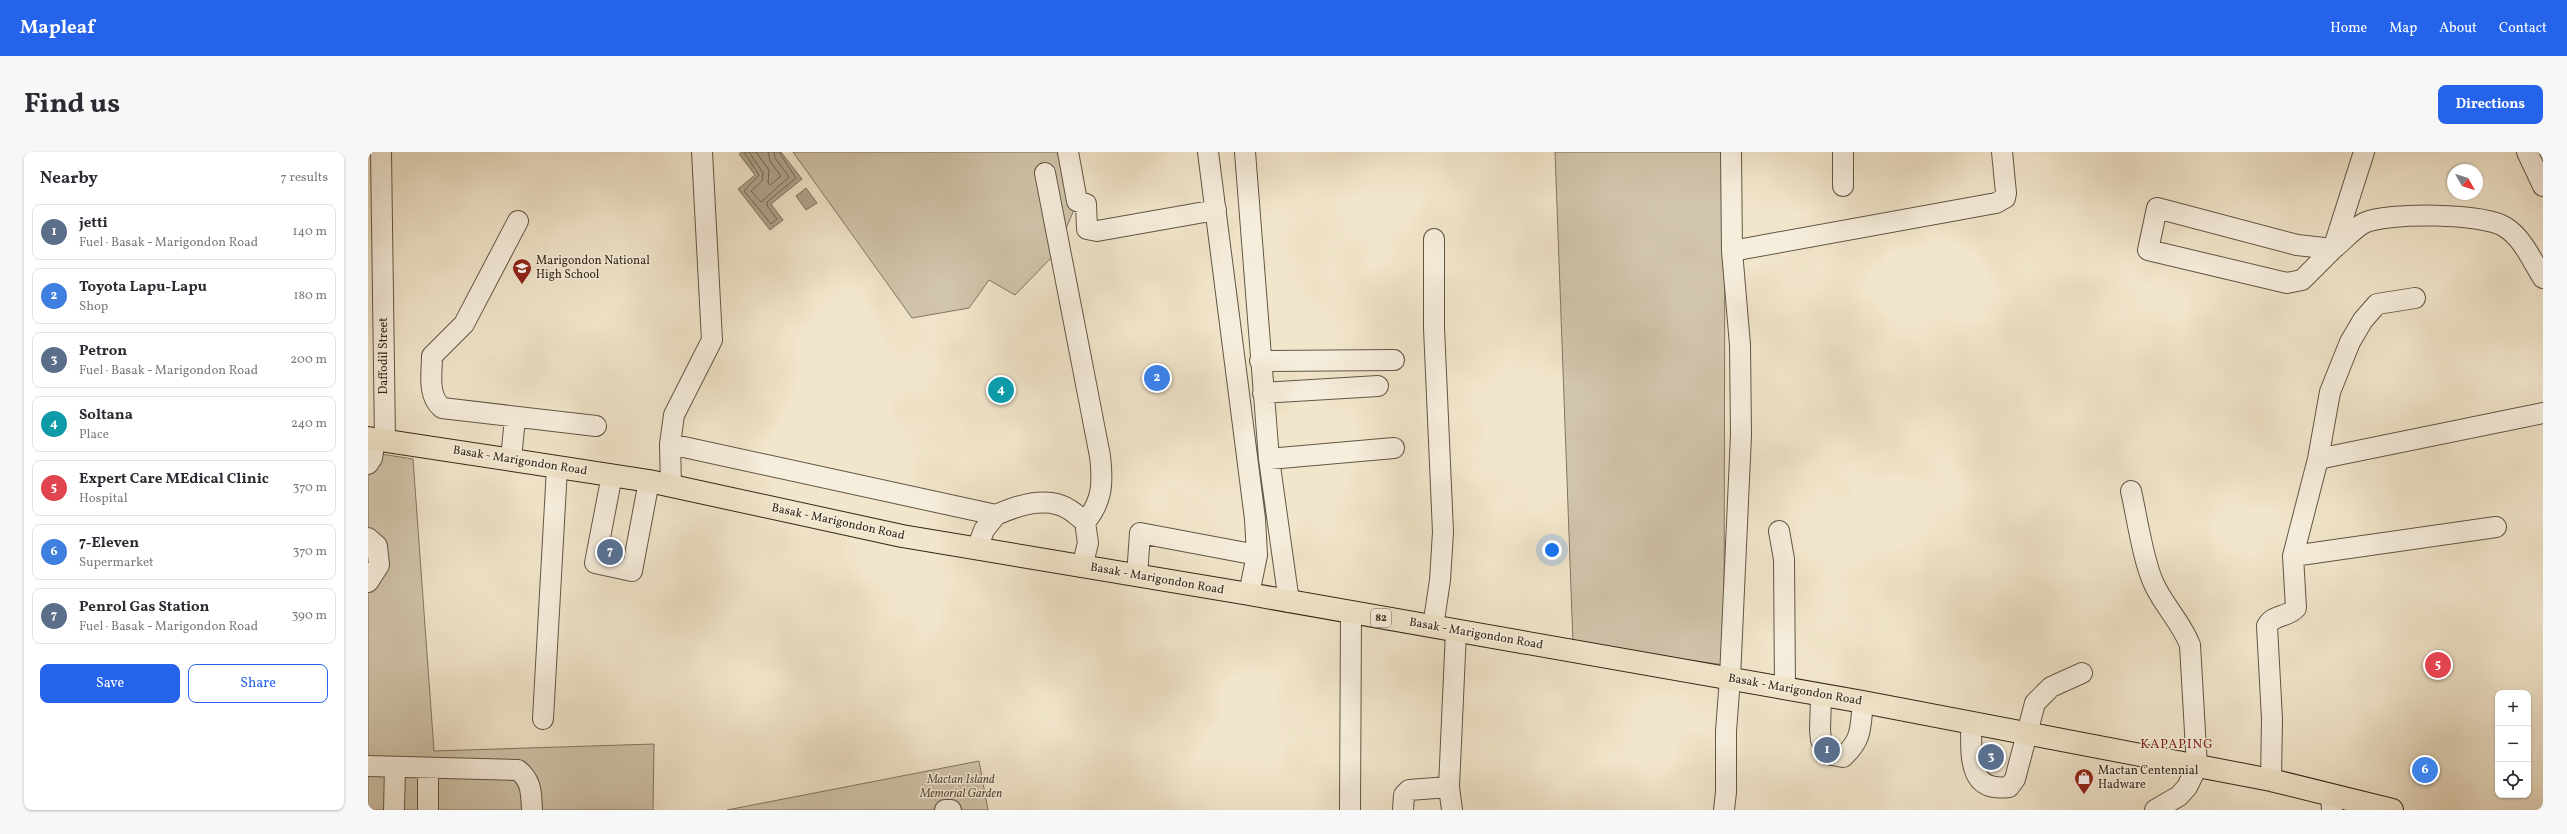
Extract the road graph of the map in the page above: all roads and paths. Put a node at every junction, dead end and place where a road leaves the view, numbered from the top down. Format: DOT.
graph roads {
  1 [pos="381,152"];
  2 [pos="702,152"];
  3 [pos="1068,152"];
  4 [pos="1208,152"];
  5 [pos="1246,152"];
  6 [pos="1730,152"];
  7 [pos="1843,152"];
  8 [pos="2002,152"];
  9 [pos="2364,152"];
  10 [pos="2527,152"];
  11 [pos="1045,173"];
  12 [pos="1843,186"];
  13 [pos="2543,186"];
  14 [pos="1216,210"];
  15 [pos="518,221"];
  16 [pos="1434,239"];
  17 [pos="2333,248"];
  18 [pos="1732,252"];
  19 [pos="2543,278"];
  20 [pos="2414,298"];
  21 [pos="1394,360"];
  22 [pos="1260,361"];
  23 [pos="1378,386"];
  24 [pos="1263,393"];
  25 [pos="2543,413"];
  26 [pos="515,418"];
  27 [pos="596,426"];
  28 [pos="376,439"];
  29 [pos="670,444"];
  30 [pos="1394,448"];
  31 [pos="511,459"];
  32 [pos="1269,459"];
  33 [pos="2318,459"];
  34 [pos="368,464"];
  35 [pos="557,468"];
  36 [pos="612,475"];
  37 [pos="649,481"];
  38 [pos="670,486"];
  39 [pos="2131,491"];
  40 [pos="996,515"];
  41 [pos="1084,522"];
  42 [pos="2496,527"];
  43 [pos="1779,531"];
  44 [pos="368,538"];
  45 [pos="976,549"];
  46 [pos="1257,555"];
  47 [pos="2292,556"];
  48 [pos="1082,566"];
  49 [pos="1137,576"];
  50 [pos="368,582"];
  51 [pos="1249,594"];
  52 [pos="1289,602"];
  53 [pos="1351,613"];
  54 [pos="1433,627"];
  55 [pos="1456,631"];
  56 [pos="2082,673"];
  57 [pos="1730,678"];
  58 [pos="1785,689"];
  59 [pos="1821,696"];
  60 [pos="1863,702"];
  61 [pos="543,719"];
  62 [pos="1971,722"];
  63 [pos="2025,734"];
  64 [pos="368,766"];
  65 [pos="395,766"];
  66 [pos="2197,767"];
  67 [pos="428,768"];
  68 [pos="2271,780"];
  69 [pos="1449,787"];
  70 [pos="2331,803"];
  71 [pos="394,810"];
  72 [pos="428,810"];
  73 [pos="532,810"];
  74 [pos="945,810"];
  75 [pos="951,810"];
  76 [pos="1350,810"];
  77 [pos="1403,810"];
  78 [pos="1452,810"];
  79 [pos="1724,810"];
  80 [pos="2155,810"];
  81 [pos="2392,810"];
  1 -- 28 [label="street, Daffodil Street"];
  2 -- 29 [label="street"];
  3 -- 14 [label="street"];
  4 -- 14 [label="street"];
  5 -- 22 [label="street"];
  6 -- 18 [label="street"];
  7 -- 12 [label="street"];
  8 -- 18 [label="street"];
  9 -- 17 [label="street"];
  10 -- 13 [label="street"];
  11 -- 41 [label="street"];
  14 -- 46 [label="street"];
  15 -- 26 [label="street"];
  16 -- 54 [label="street"];
  17 -- 17 [label="street"];
  17 -- 19 [label="street"];
  18 -- 57 [label="street"];
  20 -- 33 [label="street"];
  21 -- 22 [label="street"];
  22 -- 24 [label="street"];
  23 -- 24 [label="street"];
  24 -- 32 [label="street"];
  25 -- 33 [label="street"];
  26 -- 27 [label="street"];
  26 -- 31 [label="street"];
  28 -- 31 [label="main road, Basak - Marigondon Road / 82"];
  28 -- 34 [label="street, Daffodil Street"];
  29 -- 38 [label="street"];
  29 -- 40 [label="street"];
  30 -- 32 [label="street"];
  31 -- 35 [label="main road, Basak - Marigondon Road / 82"];
  32 -- 52 [label="street"];
  33 -- 47 [label="street"];
  35 -- 36 [label="main road, Basak - Marigondon Road / 82"];
  35 -- 61 [label="street"];
  36 -- 37 [label="main road, Basak - Marigondon Road / 82"];
  36 -- 37 [label="street"];
  37 -- 38 [label="main road, Basak - Marigondon Road / 82"];
  38 -- 45 [label="main road, Basak - Marigondon Road / 82"];
  39 -- 66 [label="street"];
  40 -- 41 [label="street"];
  40 -- 45 [label="street"];
  41 -- 48 [label="street"];
  42 -- 47 [label="street"];
  43 -- 58 [label="street"];
  44 -- 50 [label="street"];
  45 -- 48 [label="main road, Basak - Marigondon Road / 82"];
  46 -- 49 [label="street"];
  46 -- 51 [label="street"];
  47 -- 68 [label="street"];
  48 -- 49 [label="main road, Basak - Marigondon Road / 82"];
  49 -- 51 [label="main road, Basak - Marigondon Road / 82"];
  51 -- 52 [label="main road, Basak - Marigondon Road / 82"];
  52 -- 53 [label="main road, Basak - Marigondon Road / 82"];
  53 -- 54 [label="main road, Basak - Marigondon Road / 82"];
  53 -- 76 [label="street"];
  54 -- 55 [label="main road, Basak - Marigondon Road / 82"];
  55 -- 57 [label="main road, Basak - Marigondon Road / 82"];
  55 -- 69 [label="street"];
  56 -- 63 [label="street"];
  57 -- 58 [label="main road, Basak - Marigondon Road / 82"];
  57 -- 79 [label="street"];
  58 -- 59 [label="main road, Basak - Marigondon Road / 82"];
  59 -- 60 [label="main road, Basak - Marigondon Road / 82"];
  59 -- 60 [label="street"];
  60 -- 62 [label="main road, Basak - Marigondon Road / 82"];
  62 -- 63 [label="main road, Basak - Marigondon Road / 82"];
  62 -- 63 [label="street"];
  63 -- 66 [label="main road, Basak - Marigondon Road / 82"];
  64 -- 65 [label="street"];
  65 -- 67 [label="street"];
  65 -- 71 [label="street"];
  66 -- 68 [label="main road, Basak - Marigondon Road / 82"];
  66 -- 80 [label="street"];
  67 -- 72 [label="street"];
  67 -- 73 [label="street"];
  68 -- 70 [label="main road, Basak - Marigondon Road / 82"];
  69 -- 77 [label="street"];
  69 -- 78 [label="street"];
  70 -- 81 [label="main road, Basak - Marigondon Road / 82"];
  74 -- 75 [label="street"];
}
